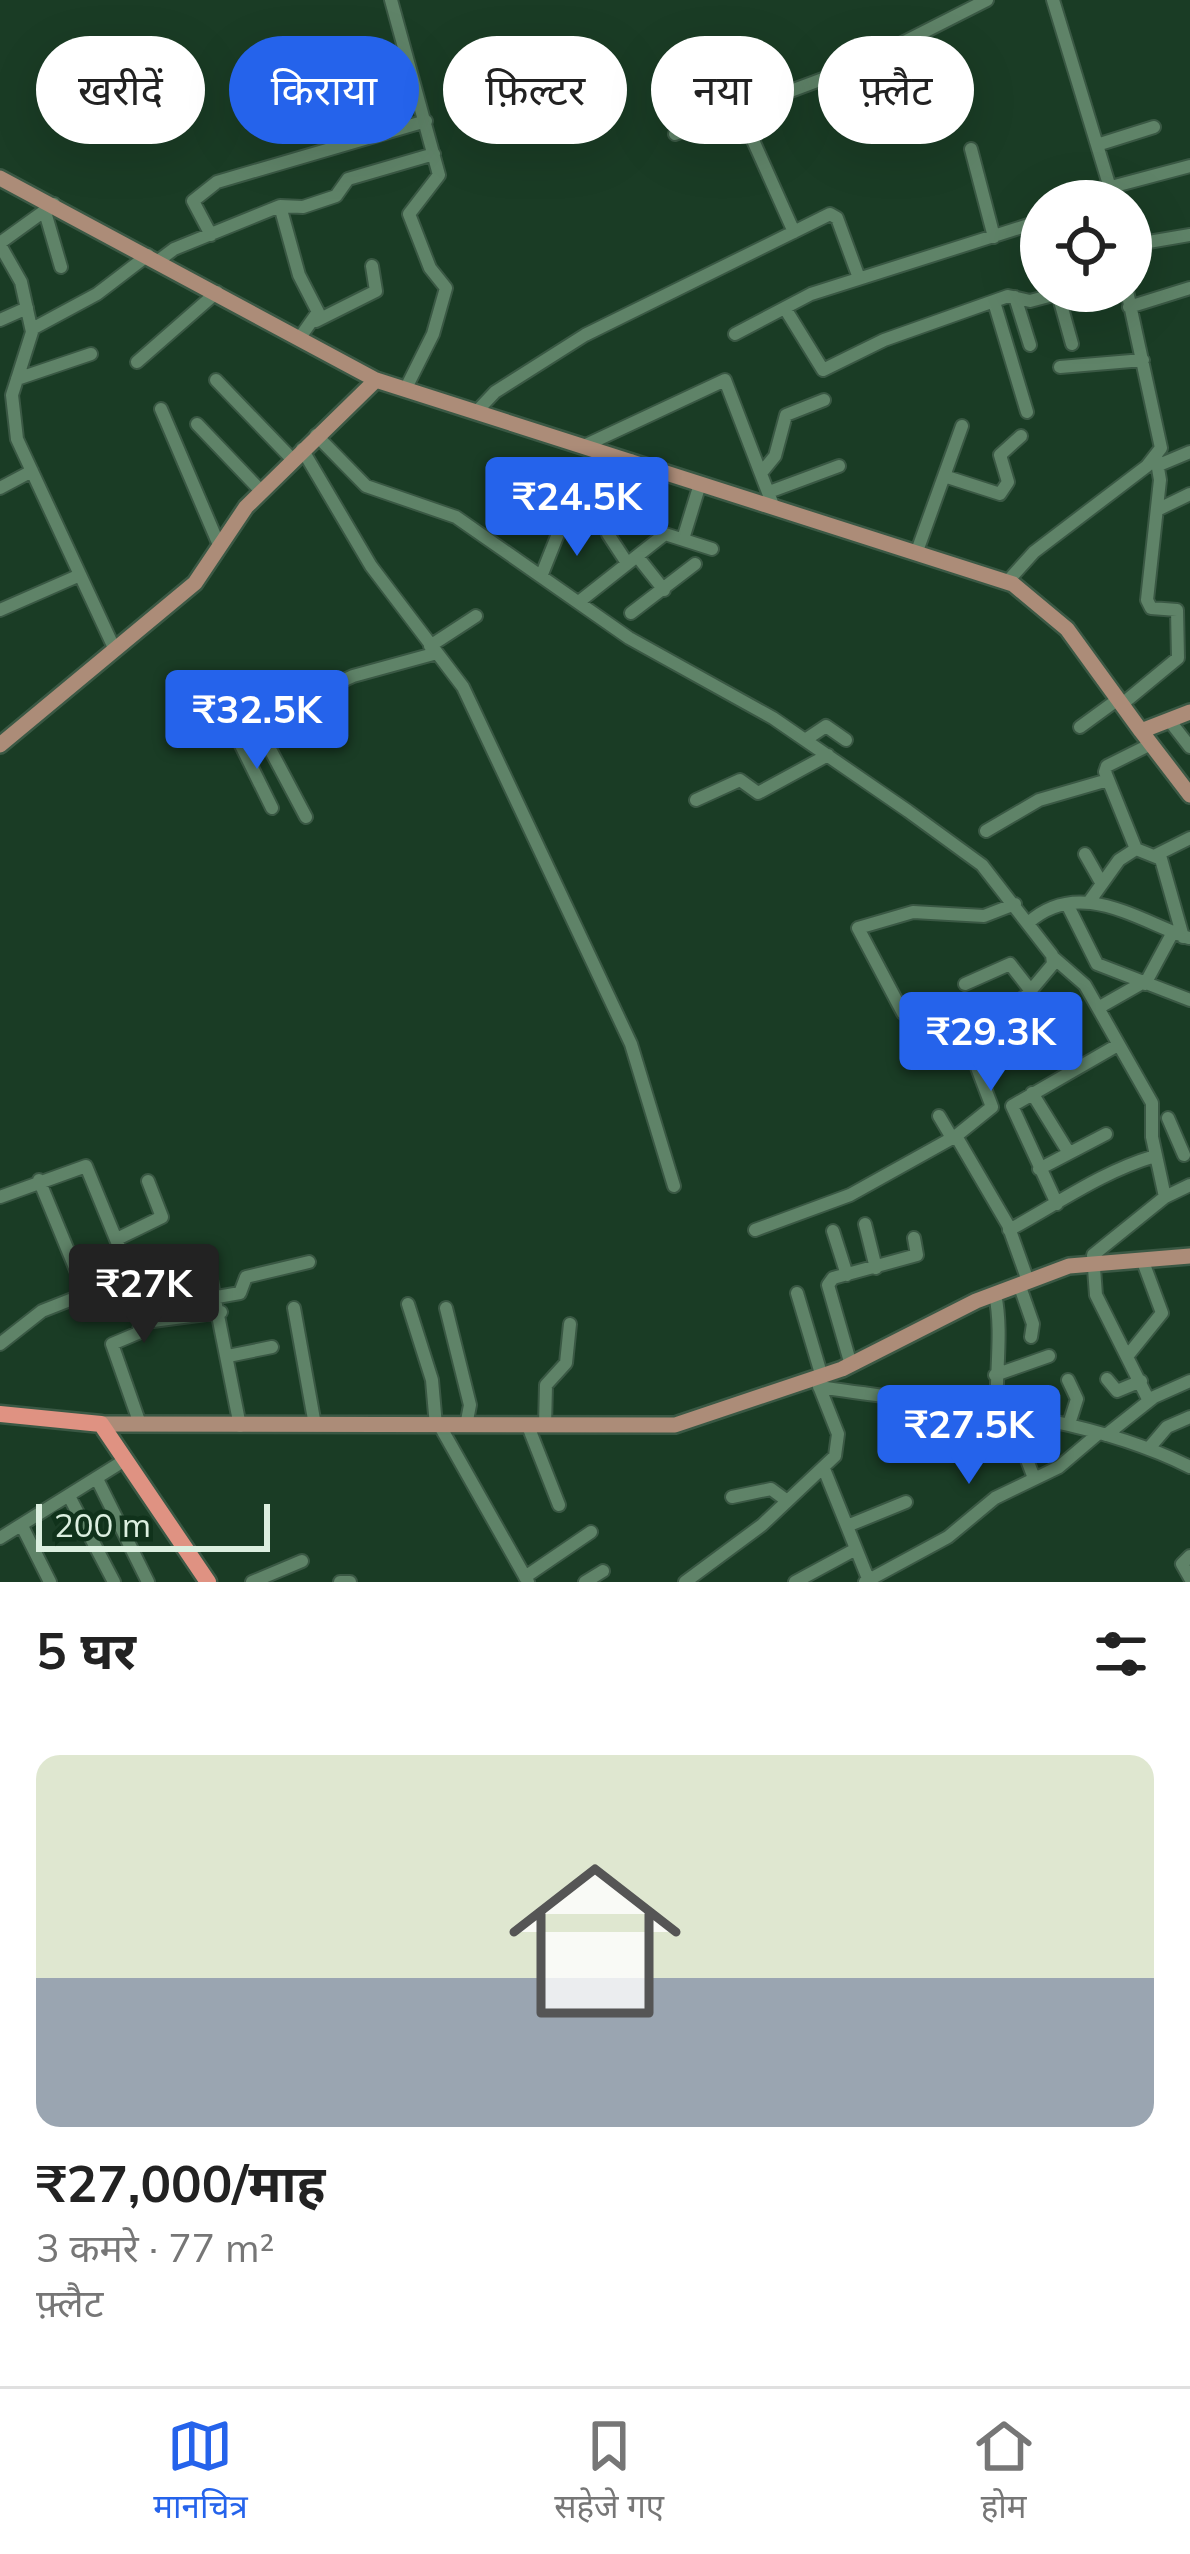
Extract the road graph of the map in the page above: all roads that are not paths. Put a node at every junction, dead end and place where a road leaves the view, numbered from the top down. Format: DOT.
graph roads {
  1 [pos="391,0"];
  2 [pos="987,0"];
  3 [pos="1053,0"];
  4 [pos="794,89"];
  5 [pos="426,121"];
  6 [pos="1154,127"];
  7 [pos="755,144"];
  8 [pos="1100,144"];
  9 [pos="971,149"];
  10 [pos="434,154"];
  11 [pos="1190,166"];
  12 [pos="0,178"];
  13 [pos="1107,180"];
  14 [pos="1152,180"];
  15 [pos="280,206"];
  16 [pos="49,208"];
  17 [pos="1020,228"];
  18 [pos="794,232"];
  19 [pos="211,235"];
  20 [pos="1190,236"];
  21 [pos="994,237"];
  22 [pos="1152,242"];
  23 [pos="0,244"];
  24 [pos="153,258"];
  25 [pos="372,266"];
  26 [pos="61,267"];
  27 [pos="859,278"];
  28 [pos="1190,289"];
  29 [pos="217,292"];
  30 [pos="1015,297"];
  31 [pos="1020,298"];
  32 [pos="1152,300"];
  33 [pos="994,302"];
  34 [pos="27,308"];
  35 [pos="786,310"];
  36 [pos="1066,312"];
  37 [pos="1131,312"];
  38 [pos="0,320"];
  39 [pos="316,321"];
  40 [pos="32,328"];
  41 [pos="735,334"];
  42 [pos="301,336"];
  43 [pos="1072,344"];
  44 [pos="1030,345"];
  45 [pos="91,354"];
  46 [pos="1143,360"];
  47 [pos="137,362"];
  48 [pos="1060,367"];
  49 [pos="16,379"];
  50 [pos="216,380"];
  51 [pos="376,380"];
  52 [pos="406,388"];
  53 [pos="824,400"];
  54 [pos="161,409"];
  55 [pos="478,409"];
  56 [pos="1027,412"];
  57 [pos="197,424"];
  58 [pos="962,426"];
  59 [pos="15,431"];
  60 [pos="316,435"];
  61 [pos="1021,436"];
  62 [pos="0,438"];
  63 [pos="586,445"];
  64 [pos="1190,452"];
  65 [pos="297,454"];
  66 [pos="631,460"];
  67 [pos="1158,461"];
  68 [pos="839,466"];
  69 [pos="32,471"];
  70 [pos="762,472"];
  71 [pos="944,476"];
  72 [pos="700,484"];
  73 [pos="0,488"];
  74 [pos="261,491"];
  75 [pos="1190,494"];
  76 [pos="771,500"];
  77 [pos="1157,510"];
  78 [pos="562,524"];
  79 [pos="683,539"];
  80 [pos="220,545"];
  81 [pos="712,549"];
  82 [pos="916,554"];
  83 [pos="632,559"];
  84 [pos="695,565"];
  85 [pos="80,574"];
  86 [pos="542,574"];
  87 [pos="1007,582"];
  88 [pos="664,590"];
  89 [pos="580,601"];
  90 [pos="0,610"];
  91 [pos="632,613"];
  92 [pos="476,616"];
  93 [pos="433,649"];
  94 [pos="115,650"];
  95 [pos="1119,702"];
  96 [pos="1190,712"];
  97 [pos="261,720"];
  98 [pos="1169,720"];
  99 [pos="1081,727"];
  100 [pos="1146,737"];
  101 [pos="805,740"];
  102 [pos="846,740"];
  103 [pos="0,745"];
  104 [pos="1190,747"];
  105 [pos="828,755"];
  106 [pos="1108,781"];
  107 [pos="1190,795"];
  108 [pos="696,800"];
  109 [pos="272,808"];
  110 [pos="306,817"];
  111 [pos="986,831"];
  112 [pos="1190,838"];
  113 [pos="1136,849"];
  114 [pos="1085,854"];
  115 [pos="1156,855"];
  116 [pos="1102,884"];
  117 [pos="1088,902"];
  118 [pos="1015,904"];
  119 [pos="1067,904"];
  120 [pos="1028,923"];
  121 [pos="1182,936"];
  122 [pos="1054,958"];
  123 [pos="1100,967"];
  124 [pos="1144,983"];
  125 [pos="965,984"];
  126 [pos="1030,991"];
  127 [pos="1114,999"];
  128 [pos="1190,1000"];
  129 [pos="936,1008"];
  130 [pos="1098,1008"];
  131 [pos="1116,1046"];
  132 [pos="1032,1093"];
  133 [pos="939,1116"];
  134 [pos="1168,1118"];
  135 [pos="1106,1134"];
  136 [pos="954,1137"];
  137 [pos="1187,1153"];
  138 [pos="1069,1154"];
  139 [pos="1156,1163"];
  140 [pos="1040,1169"];
  141 [pos="39,1180"];
  142 [pos="148,1181"];
  143 [pos="1190,1185"];
  144 [pos="674,1186"];
  145 [pos="0,1196"];
  146 [pos="1166,1197"];
  147 [pos="1057,1204"];
  148 [pos="865,1224"];
  149 [pos="755,1230"];
  150 [pos="1009,1230"];
  151 [pos="833,1231"];
  152 [pos="914,1238"];
  153 [pos="117,1239"];
  154 [pos="1190,1256"];
  155 [pos="1142,1259"];
  156 [pos="310,1262"];
  157 [pos="1092,1263"];
  158 [pos="876,1268"];
  159 [pos="848,1275"];
  160 [pos="131,1276"];
  161 [pos="1024,1282"];
  162 [pos="85,1292"];
  163 [pos="797,1293"];
  164 [pos="995,1294"];
  165 [pos="217,1297"];
  166 [pos="408,1304"];
  167 [pos="294,1308"];
  168 [pos="446,1308"];
  169 [pos="221,1312"];
  170 [pos="142,1320"];
  171 [pos="570,1324"];
  172 [pos="1031,1337"];
  173 [pos="0,1344"];
  174 [pos="272,1347"];
  175 [pos="1129,1354"];
  176 [pos="228,1356"];
  177 [pos="1049,1356"];
  178 [pos="851,1365"];
  179 [pos="995,1375"];
  180 [pos="1107,1378"];
  181 [pos="1068,1380"];
  182 [pos="819,1381"];
  183 [pos="1141,1381"];
  184 [pos="1186,1383"];
  185 [pos="1149,1401"];
  186 [pos="1190,1402"];
  187 [pos="997,1413"];
  188 [pos="0,1414"];
  189 [pos="1190,1417"];
  190 [pos="101,1424"];
  191 [pos="140,1424"];
  192 [pos="1069,1424"];
  193 [pos="315,1425"];
  194 [pos="240,1426"];
  195 [pos="438,1426"];
  196 [pos="466,1426"];
  197 [pos="536,1426"];
  198 [pos="1102,1434"];
  199 [pos="1150,1447"];
  200 [pos="1024,1451"];
  201 [pos="125,1460"];
  202 [pos="1190,1467"];
  203 [pos="824,1469"];
  204 [pos="1034,1478"];
  205 [pos="98,1481"];
  206 [pos="733,1496"];
  207 [pos="70,1498"];
  208 [pos="786,1500"];
  209 [pos="906,1502"];
  210 [pos="559,1504"];
  211 [pos="22,1526"];
  212 [pos="847,1526"];
  213 [pos="591,1532"];
  214 [pos="0,1538"];
  215 [pos="856,1549"];
  216 [pos="1190,1556"];
  217 [pos="302,1561"];
  218 [pos="603,1571"];
  219 [pos="526,1580"];
  220 [pos="1188,1580"];
  221 [pos="867,1581"];
  222 [pos="50,1582"];
  223 [pos="114,1582"];
  224 [pos="148,1582"];
  225 [pos="208,1582"];
  226 [pos="252,1582"];
  227 [pos="340,1582"];
  228 [pos="350,1582"];
  229 [pos="585,1582"];
  230 [pos="685,1582"];
  231 [pos="795,1582"];
  1 -- 5 [label="street"];
  2 -- 4 [label="street"];
  3 -- 8 [label="street"];
  5 -- 10 [label="street"];
  5 -- 19 [label="street"];
  6 -- 8 [label="street"];
  7 -- 18 [label="street"];
  8 -- 13 [label="street"];
  9 -- 21 [label="street"];
  10 -- 15 [label="street"];
  10 -- 52 [label="street"];
  11 -- 14 [label="street"];
  12 -- 16 [label="main road"];
  15 -- 19 [label="street"];
  15 -- 39 [label="street"];
  16 -- 23 [label="street"];
  16 -- 24 [label="main road"];
  16 -- 26 [label="street"];
  17 -- 21 [label="street"];
  18 -- 27 [label="street"];
  18 -- 55 [label="street"];
  19 -- 24 [label="street"];
  20 -- 22 [label="street"];
  21 -- 27 [label="street"];
  23 -- 34 [label="street"];
  24 -- 29 [label="main road"];
  24 -- 40 [label="street"];
  25 -- 39 [label="street"];
  27 -- 35 [label="street"];
  28 -- 32 [label="street"];
  29 -- 42 [label="main road"];
  29 -- 47 [label="street"];
  30 -- 31 [label="street"];
  30 -- 33 [label="street"];
  30 -- 44 [label="street"];
  33 -- 35 [label="street"];
  33 -- 56 [label="street"];
  34 -- 38 [label="street"];
  34 -- 40 [label="street"];
  35 -- 41 [label="street"];
  36 -- 43 [label="street"];
  37 -- 46 [label="street"];
  39 -- 42 [label="street"];
  40 -- 49 [label="street"];
  42 -- 51 [label="main road"];
  45 -- 49 [label="street"];
  46 -- 48 [label="street"];
  46 -- 67 [label="street"];
  49 -- 59 [label="street"];
  50 -- 65 [label="street"];
  51 -- 52 [label="main road"];
  51 -- 60 [label="main road"];
  52 -- 55 [label="main road"];
  53 -- 70 [label="street"];
  54 -- 80 [label="street"];
  55 -- 63 [label="main road"];
  57 -- 74 [label="street"];
  58 -- 71 [label="street"];
  59 -- 62 [label="street"];
  59 -- 69 [label="street"];
  60 -- 65 [label="main road"];
  60 -- 86 [label="street"];
  61 -- 71 [label="street"];
  63 -- 66 [label="main road"];
  63 -- 70 [label="street"];
  64 -- 67 [label="street"];
  65 -- 74 [label="main road"];
  65 -- 93 [label="street"];
  66 -- 72 [label="main road"];
  66 -- 83 [label="street"];
  67 -- 77 [label="street"];
  67 -- 87 [label="street"];
  68 -- 76 [label="street"];
  69 -- 73 [label="street"];
  69 -- 85 [label="street"];
  70 -- 76 [label="street"];
  71 -- 82 [label="street"];
  72 -- 76 [label="main road"];
  72 -- 79 [label="street"];
  74 -- 80 [label="main road"];
  75 -- 77 [label="street"];
  76 -- 82 [label="main road"];
  77 -- 95 [label="street"];
  78 -- 86 [label="street"];
  79 -- 81 [label="street"];
  79 -- 83 [label="street"];
  80 -- 94 [label="main road"];
  82 -- 87 [label="main road"];
  83 -- 88 [label="street"];
  83 -- 89 [label="street"];
  84 -- 88 [label="street"];
  85 -- 90 [label="street"];
  85 -- 94 [label="street"];
  86 -- 89 [label="street"];
  87 -- 95 [label="main road"];
  88 -- 91 [label="street"];
  89 -- 101 [label="street"];
  92 -- 93 [label="street"];
  93 -- 97 [label="street"];
  93 -- 144 [label="street"];
  94 -- 103 [label="main road"];
  95 -- 99 [label="street"];
  95 -- 100 [label="main road"];
  96 -- 98 [label="main road"];
  97 -- 109 [label="street"];
  97 -- 110 [label="street"];
  98 -- 100 [label="main road"];
  98 -- 104 [label="street"];
  100 -- 106 [label="street"];
  100 -- 107 [label="main road"];
  101 -- 102 [label="street"];
  101 -- 105 [label="street"];
  105 -- 108 [label="street"];
  105 -- 118 [label="street"];
  106 -- 111 [label="street"];
  106 -- 113 [label="street"];
  112 -- 115 [label="street"];
  113 -- 115 [label="street"];
  113 -- 116 [label="street"];
  114 -- 116 [label="street"];
  115 -- 121 [label="street"];
  116 -- 117 [label="street"];
  117 -- 119 [label="street"];
  117 -- 121 [label="street"];
  118 -- 120 [label="street"];
  118 -- 129 [label="street"];
  119 -- 120 [label="street"];
  119 -- 123 [label="street"];
  120 -- 122 [label="street"];
  121 -- 124 [label="street"];
  122 -- 126 [label="street"];
  122 -- 130 [label="street"];
  123 -- 124 [label="street"];
  123 -- 127 [label="street"];
  124 -- 127 [label="street"];
  124 -- 128 [label="street"];
  125 -- 126 [label="street"];
  126 -- 136 [label="street"];
  127 -- 130 [label="street"];
  130 -- 131 [label="street"];
  131 -- 132 [label="street"];
  131 -- 139 [label="street"];
  132 -- 138 [label="street"];
  132 -- 140 [label="street"];
  133 -- 136 [label="street"];
  134 -- 137 [label="street"];
  135 -- 138 [label="street"];
  136 -- 149 [label="street"];
  136 -- 150 [label="street"];
  137 -- 139 [label="street"];
  138 -- 140 [label="street"];
  139 -- 146 [label="street"];
  139 -- 147 [label="street"];
  140 -- 147 [label="street"];
  141 -- 145 [label="street"];
  141 -- 153 [label="street"];
  141 -- 162 [label="street"];
  142 -- 153 [label="street"];
  143 -- 146 [label="street"];
  146 -- 157 [label="street"];
  147 -- 150 [label="street"];
  148 -- 158 [label="street"];
  150 -- 161 [label="street"];
  151 -- 159 [label="street"];
  152 -- 158 [label="street"];
  153 -- 160 [label="street"];
  154 -- 155 [label="main road"];
  155 -- 157 [label="main road"];
  155 -- 175 [label="street"];
  156 -- 165 [label="street"];
  157 -- 161 [label="main road"];
  157 -- 175 [label="street"];
  158 -- 159 [label="street"];
  159 -- 178 [label="street"];
  160 -- 162 [label="street"];
  160 -- 165 [label="street"];
  160 -- 170 [label="street"];
  161 -- 164 [label="main road"];
  161 -- 172 [label="street"];
  162 -- 173 [label="street"];
  163 -- 182 [label="street"];
  164 -- 178 [label="main road"];
  164 -- 179 [label="street"];
  165 -- 169 [label="street"];
  166 -- 195 [label="street"];
  167 -- 193 [label="street"];
  168 -- 196 [label="street"];
  169 -- 170 [label="street"];
  169 -- 176 [label="street"];
  170 -- 191 [label="street"];
  171 -- 197 [label="street"];
  174 -- 176 [label="street"];
  175 -- 183 [label="street"];
  176 -- 194 [label="street"];
  177 -- 179 [label="street"];
  178 -- 182 [label="main road"];
  179 -- 187 [label="street"];
  180 -- 183 [label="street"];
  181 -- 192 [label="street"];
  182 -- 187 [label="street"];
  182 -- 197 [label="main road"];
  182 -- 203 [label="street"];
  183 -- 185 [label="street"];
  184 -- 185 [label="street"];
  184 -- 186 [label="street"];
  185 -- 198 [label="street"];
  187 -- 192 [label="street"];
  188 -- 190 [label="highway"];
  189 -- 199 [label="street"];
  190 -- 191 [label="main road"];
  190 -- 201 [label="highway"];
  191 -- 194 [label="main road"];
  192 -- 198 [label="street"];
  193 -- 194 [label="main road"];
  193 -- 195 [label="main road"];
  195 -- 196 [label="main road"];
  195 -- 219 [label="street"];
  196 -- 197 [label="main road"];
  197 -- 210 [label="street"];
  198 -- 199 [label="street"];
  198 -- 204 [label="street"];
  199 -- 202 [label="street"];
  200 -- 204 [label="street"];
  201 -- 205 [label="street"];
  201 -- 225 [label="highway"];
  203 -- 208 [label="street"];
  203 -- 212 [label="street"];
  204 -- 221 [label="street"];
  205 -- 207 [label="street"];
  205 -- 224 [label="street"];
  206 -- 208 [label="street"];
  207 -- 211 [label="street"];
  207 -- 223 [label="street"];
  208 -- 230 [label="street"];
  209 -- 212 [label="street"];
  211 -- 214 [label="street"];
  211 -- 222 [label="street"];
  212 -- 215 [label="street"];
  213 -- 219 [label="street"];
  215 -- 221 [label="street"];
  215 -- 231 [label="street"];
  216 -- 220 [label="street"];
  217 -- 226 [label="street"];
  218 -- 229 [label="street"];
  227 -- 228 [label="street"];
}
